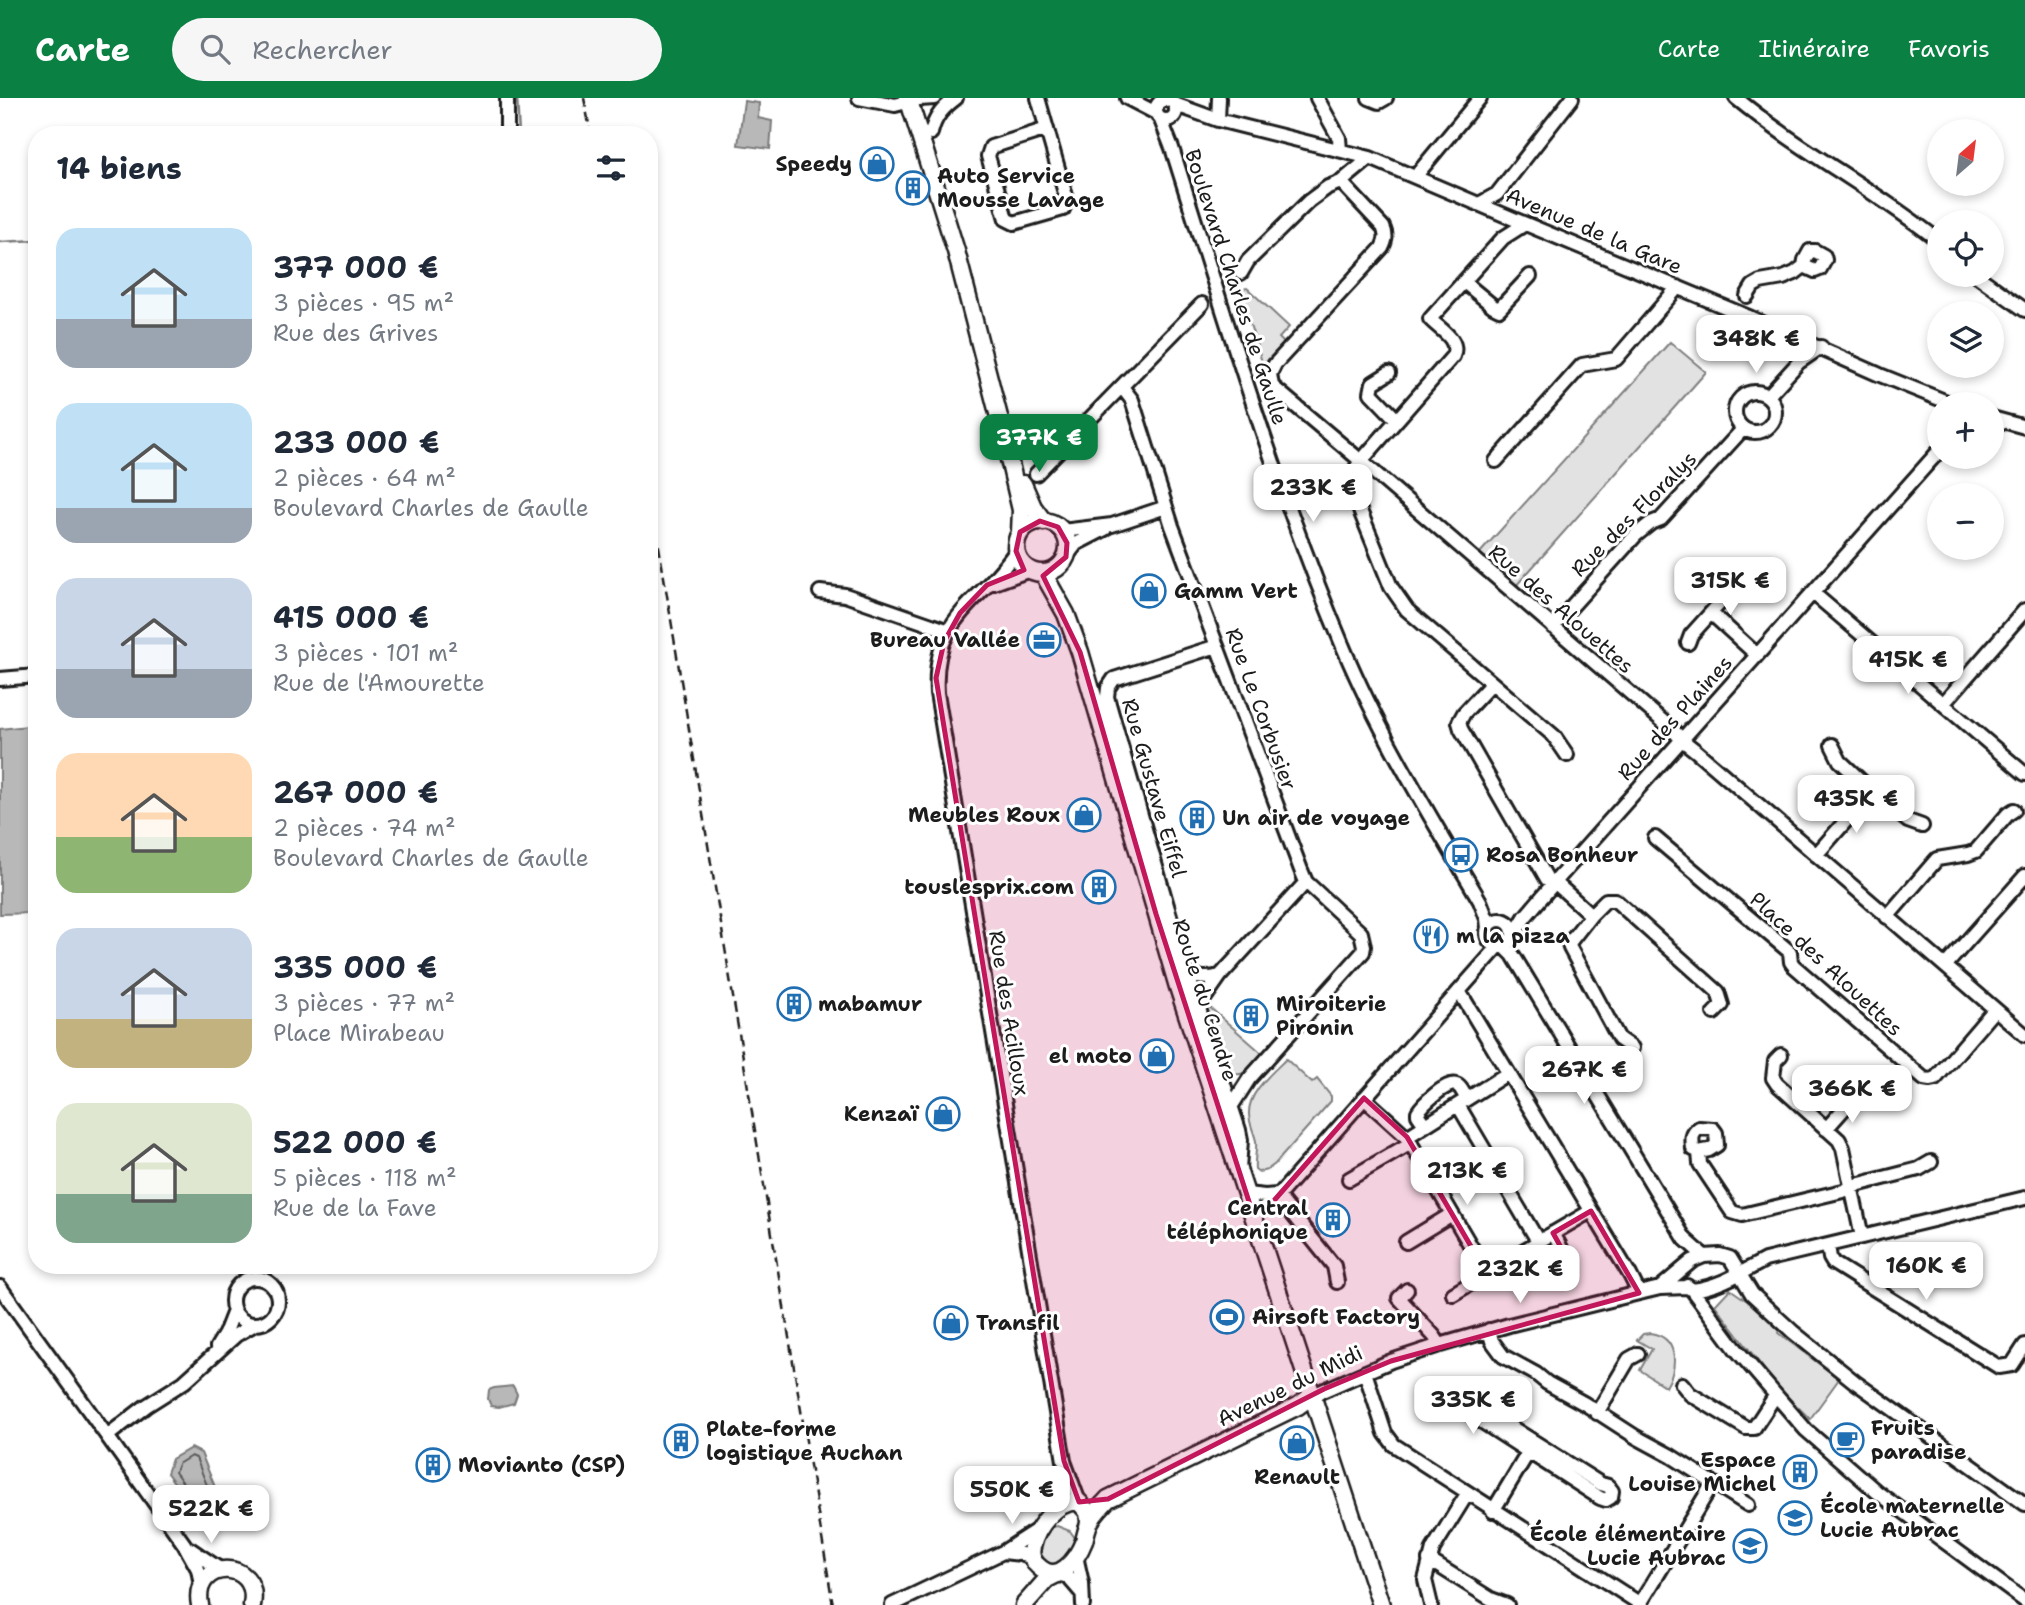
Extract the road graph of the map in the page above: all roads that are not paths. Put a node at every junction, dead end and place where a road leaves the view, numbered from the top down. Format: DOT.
graph roads {
  1 [pos="507,98"];
  2 [pos="859,98"];
  3 [pos="936,98"];
  4 [pos="956,98"];
  5 [pos="1038,98"];
  6 [pos="1130,98"];
  7 [pos="1219,98"];
  8 [pos="1317,98"];
  9 [pos="1369,98"];
  10 [pos="1386,98"];
  11 [pos="1480,98"];
  12 [pos="1572,98"];
  13 [pos="1735,98"];
  14 [pos="914,99"];
  15 [pos="1167,109"];
  16 [pos="1215,119"];
  17 [pos="507,126"];
  18 [pos="1047,129"];
  19 [pos="931,133"];
  20 [pos="1340,150"];
  21 [pos="1370,158"];
  22 [pos="1416,177"];
  23 [pos="1341,182"];
  24 [pos="1497,194"];
  25 [pos="1479,204"];
  26 [pos="1503,215"];
  27 [pos="1525,224"];
  28 [pos="1927,232"];
  29 [pos="1503,238"];
  30 [pos="956,251"];
  31 [pos="1804,266"];
  32 [pos="1241,273"];
  33 [pos="1530,276"];
  34 [pos="1464,282"];
  35 [pos="1665,282"];
  36 [pos="1678,287"];
  37 [pos="1993,287"];
  38 [pos="1747,296"];
  39 [pos="1202,304"];
  40 [pos="1666,304"];
  41 [pos="2025,310"];
  42 [pos="1805,340"];
  43 [pos="1821,348"];
  44 [pos="1799,362"];
  45 [pos="1389,373"];
  46 [pos="1122,387"];
  47 [pos="1927,394"];
  48 [pos="1768,396"];
  49 [pos="1397,420"];
  50 [pos="2004,421"];
  51 [pos="2025,427"];
  52 [pos="1743,429"];
  53 [pos="1006,442"];
  54 [pos="1361,461"];
  55 [pos="1496,461"];
  56 [pos="1927,465"];
  57 [pos="1036,474"];
  58 [pos="1166,507"];
  59 [pos="1044,522"];
  60 [pos="1112,525"];
  61 [pos="1062,531"];
  62 [pos="1020,532"];
  63 [pos="1016,551"];
  64 [pos="1064,560"];
  65 [pos="1037,572"];
  66 [pos="1752,572"];
  67 [pos="988,585"];
  68 [pos="820,592"];
  69 [pos="1813,593"];
  70 [pos="2025,610"];
  71 [pos="1711,613"];
  72 [pos="1066,614"];
  73 [pos="1553,627"];
  74 [pos="949,631"];
  75 [pos="1688,643"];
  76 [pos="1217,646"];
  77 [pos="1757,655"];
  78 [pos="28,677"];
  79 [pos="0,679"];
  80 [pos="1492,683"];
  81 [pos="1943,704"];
  82 [pos="1682,740"];
  83 [pos="1832,745"];
  84 [pos="1567,755"];
  85 [pos="2025,774"];
  86 [pos="1874,793"];
  87 [pos="2014,810"];
  88 [pos="1922,826"];
  89 [pos="1655,838"];
  90 [pos="1816,855"];
  91 [pos="2025,876"];
  92 [pos="1307,881"];
  93 [pos="1554,883"];
  94 [pos="1480,901"];
  95 [pos="1591,915"];
  96 [pos="1525,917"];
  97 [pos="1887,917"];
  98 [pos="1505,921"];
  99 [pos="1488,933"];
  100 [pos="1507,945"];
  101 [pos="1485,961"];
  102 [pos="1945,966"];
  103 [pos="1188,974"];
  104 [pos="1220,976"];
  105 [pos="1459,991"];
  106 [pos="1199,1006"];
  107 [pos="1995,1009"];
  108 [pos="1714,1013"];
  109 [pos="2025,1035"];
  110 [pos="1632,1048"];
  111 [pos="1781,1055"];
  112 [pos="1508,1073"];
  113 [pos="1222,1077"];
  114 [pos="1249,1079"];
  115 [pos="1863,1097"];
  116 [pos="1364,1098"];
  117 [pos="1462,1102"];
  118 [pos="1231,1107"];
  119 [pos="1425,1125"];
  120 [pos="1826,1129"];
  121 [pos="1409,1140"];
  122 [pos="1699,1152"];
  123 [pos="1931,1162"];
  124 [pos="1238,1173"];
  125 [pos="1349,1180"];
  126 [pos="1852,1187"];
  127 [pos="1246,1194"];
  128 [pos="1277,1195"];
  129 [pos="2025,1198"];
  130 [pos="1591,1211"];
  131 [pos="1452,1214"];
  132 [pos="1254,1218"];
  133 [pos="1553,1233"];
  134 [pos="1862,1237"];
  135 [pos="1538,1241"];
  136 [pos="1406,1242"];
  137 [pos="1828,1246"];
  138 [pos="1517,1254"];
  139 [pos="1730,1258"];
  140 [pos="1765,1260"];
  141 [pos="1693,1261"];
  142 [pos="1488,1268"];
  143 [pos="1740,1273"];
  144 [pos="1337,1282"];
  145 [pos="0,1287"];
  146 [pos="1660,1288"];
  147 [pos="1690,1289"];
  148 [pos="1407,1290"];
  149 [pos="1639,1293"];
  150 [pos="1453,1294"];
  151 [pos="234,1311"];
  152 [pos="255,1324"];
  153 [pos="1489,1330"];
  154 [pos="1440,1345"];
  155 [pos="2024,1347"];
  156 [pos="1638,1354"];
  157 [pos="211,1356"];
  158 [pos="1365,1372"];
  159 [pos="1682,1384"];
  160 [pos="1313,1395"];
  161 [pos="1775,1396"];
  162 [pos="1597,1413"];
  163 [pos="107,1436"];
  164 [pos="1529,1451"];
  165 [pos="1064,1461"];
  166 [pos="1713,1483"];
  167 [pos="1467,1494"];
  168 [pos="1108,1499"];
  169 [pos="1079,1502"];
  170 [pos="2025,1504"];
  171 [pos="1748,1505"];
  172 [pos="1059,1508"];
  173 [pos="1493,1511"];
  174 [pos="1089,1522"];
  175 [pos="1040,1528"];
  176 [pos="184,1544"];
  177 [pos="1003,1552"];
  178 [pos="1076,1556"];
  179 [pos="1032,1560"];
  180 [pos="1429,1560"];
  181 [pos="221,1570"];
  182 [pos="1057,1574"];
  183 [pos="197,1598"];
  184 [pos="1082,1598"];
  185 [pos="2021,1598"];
  186 [pos="253,1604"];
  187 [pos="1641,1604"];
  188 [pos="892,1605"];
  189 [pos="1023,1605"];
  190 [pos="1380,1605"];
  191 [pos="1430,1605"];
  192 [pos="1507,1605"];
  193 [pos="2007,1605"];
  1 -- 17 [label="street"];
  2 -- 14 [label="street"];
  3 -- 14 [label="street"];
  4 -- 19 [label="street"];
  5 -- 18 [label="street"];
  6 -- 15 [label="street, Avenue de la Gare"];
  7 -- 16 [label="street"];
  8 -- 20 [label="street"];
  9 -- 10 [label="street"];
  11 -- 22 [label="street"];
  12 -- 24 [label="street"];
  13 -- 28 [label="street"];
  14 -- 19 [label="main road"];
  14 -- 30 [label="main road"];
  15 -- 16 [label="street, Avenue de la Gare"];
  15 -- 94 [label="street, Boulevard Charles de Gaulle"];
  16 -- 20 [label="street, Avenue de la Gare"];
  18 -- 18 [label="street"];
  19 -- 30 [label="main road"];
  20 -- 21 [label="street, Avenue de la Gare"];
  21 -- 22 [label="street, Avenue de la Gare"];
  21 -- 23 [label="street"];
  22 -- 25 [label="street, Avenue de la Gare"];
  23 -- 32 [label="street"];
  23 -- 54 [label="street, Rue des Alouettes"];
  24 -- 25 [label="street"];
  24 -- 26 [label="street"];
  25 -- 26 [label="street, Avenue de la Gare"];
  26 -- 27 [label="street, Avenue de la Gare"];
  26 -- 29 [label="street"];
  27 -- 29 [label="street"];
  27 -- 35 [label="street, Avenue de la Gare"];
  29 -- 34 [label="street"];
  30 -- 53 [label="main road"];
  31 -- 38 [label="street"];
  33 -- 34 [label="street"];
  34 -- 49 [label="street"];
  35 -- 36 [label="street, Avenue de la Gare"];
  35 -- 40 [label="street"];
  36 -- 40 [label="street"];
  36 -- 42 [label="street, Avenue de la Gare"];
  37 -- 41 [label="street"];
  39 -- 46 [label="street"];
  40 -- 55 [label="street"];
  42 -- 43 [label="street, Avenue de la Gare"];
  42 -- 44 [label="street"];
  43 -- 44 [label="street"];
  43 -- 47 [label="street, Avenue de la Gare"];
  44 -- 48 [label="street"];
  45 -- 49 [label="street"];
  46 -- 57 [label="street"];
  46 -- 58 [label="street, Rue Le Corbusier"];
  48 -- 52 [label="street"];
  48 -- 52 [label="street"];
  49 -- 54 [label="street"];
  50 -- 51 [label="street"];
  52 -- 73 [label="street, Rue des Floralys"];
  53 -- 59 [label="main road"];
  53 -- 62 [label="main road"];
  54 -- 73 [label="street, Rue des Alouettes"];
  54 -- 80 [label="street"];
  56 -- 69 [label="street, Rue des Plaines"];
  58 -- 60 [label="street"];
  58 -- 76 [label="street, Rue Le Corbusier"];
  59 -- 61 [label="main road"];
  59 -- 62 [label="main road"];
  60 -- 61 [label="street"];
  60 -- 64 [label="street"];
  61 -- 64 [label="main road"];
  62 -- 63 [label="main road"];
  63 -- 65 [label="main road"];
  63 -- 67 [label="street, Rue des Acilloux"];
  64 -- 65 [label="main road"];
  64 -- 72 [label="main road, Route du Cendre"];
  65 -- 67 [label="street, Rue des Acilloux"];
  65 -- 72 [label="main road, Route du Cendre"];
  66 -- 71 [label="street"];
  67 -- 74 [label="street, Rue des Acilloux"];
  68 -- 74 [label="street"];
  69 -- 77 [label="street, Rue des Plaines"];
  69 -- 81 [label="street"];
  70 -- 81 [label="street"];
  71 -- 75 [label="street"];
  71 -- 77 [label="street"];
  72 -- 124 [label="main road, Route du Cendre"];
  73 -- 82 [label="street, Rue des Alouettes"];
  74 -- 165 [label="street, Rue des Acilloux"];
  76 -- 92 [label="street, Rue Le Corbusier"];
  76 -- 103 [label="street, Rue Gustave Eiffel"];
  77 -- 82 [label="street, Rue des Plaines"];
  78 -- 79 [label="street"];
  80 -- 84 [label="street"];
  80 -- 93 [label="street"];
  81 -- 85 [label="street"];
  82 -- 90 [label="street, Rue des Alouettes"];
  82 -- 93 [label="street, Rue des Plaines"];
  83 -- 86 [label="street"];
  86 -- 88 [label="street"];
  86 -- 90 [label="street"];
  87 -- 97 [label="street"];
  89 -- 107 [label="street, Place des Alouettes"];
  90 -- 97 [label="street, Rue des Alouettes"];
  91 -- 102 [label="street"];
  92 -- 104 [label="street"];
  92 -- 114 [label="street"];
  93 -- 95 [label="street"];
  93 -- 96 [label="street, Rue des Plaines"];
  94 -- 98 [label="street, Boulevard Charles de Gaulle"];
  94 -- 99 [label="street, Boulevard Charles de Gaulle"];
  95 -- 108 [label="street"];
  95 -- 110 [label="street"];
  96 -- 98 [label="street"];
  96 -- 100 [label="street, Rue des Plaines"];
  97 -- 102 [label="street, Rue des Alouettes"];
  98 -- 99 [label="street"];
  98 -- 100 [label="street"];
  99 -- 100 [label="street"];
  99 -- 101 [label="street"];
  100 -- 101 [label="street, Rue des Plaines"];
  100 -- 141 [label="street"];
  101 -- 105 [label="street, Rue des Plaines"];
  102 -- 107 [label="street, Rue des Alouettes"];
  103 -- 104 [label="street"];
  103 -- 106 [label="street, Rue Gustave Eiffel"];
  104 -- 106 [label="street"];
  105 -- 112 [label="street"];
  105 -- 116 [label="street, Rue des Plaines"];
  106 -- 113 [label="street, Rue Gustave Eiffel"];
  107 -- 109 [label="street, Rue des Alouettes"];
  111 -- 120 [label="street"];
  112 -- 117 [label="street"];
  112 -- 130 [label="street"];
  113 -- 114 [label="street"];
  113 -- 118 [label="street, Rue Gustave Eiffel"];
  114 -- 118 [label="street"];
  115 -- 120 [label="street"];
  116 -- 121 [label="street"];
  116 -- 128 [label="street, Rue des Plaines"];
  117 -- 119 [label="street"];
  117 -- 119 [label="street"];
  117 -- 135 [label="street"];
  118 -- 124 [label="street, Rue Gustave Eiffel"];
  119 -- 121 [label="street"];
  120 -- 126 [label="street"];
  121 -- 125 [label="street"];
  121 -- 131 [label="street"];
  122 -- 126 [label="street"];
  123 -- 126 [label="street"];
  124 -- 127 [label="main road, Route du Cendre"];
  126 -- 134 [label="street"];
  127 -- 128 [label="street"];
  127 -- 132 [label="main road, Route du Cendre"];
  128 -- 132 [label="street, Rue des Plaines"];
  128 -- 144 [label="street"];
  129 -- 134 [label="street"];
  130 -- 133 [label="street"];
  130 -- 149 [label="street"];
  131 -- 136 [label="street"];
  131 -- 142 [label="street"];
  132 -- 160 [label="main road, Route du Cendre"];
  133 -- 135 [label="street"];
  133 -- 138 [label="street"];
  134 -- 137 [label="street"];
  135 -- 138 [label="street"];
  137 -- 140 [label="street"];
  137 -- 155 [label="street"];
  138 -- 142 [label="street"];
  139 -- 140 [label="street"];
  139 -- 141 [label="street"];
  139 -- 143 [label="street"];
  140 -- 143 [label="street"];
  141 -- 146 [label="street, Avenue du Midi"];
  141 -- 147 [label="street"];
  142 -- 150 [label="street"];
  143 -- 147 [label="street, Avenue du Midi"];
  143 -- 170 [label="street"];
  145 -- 163 [label="street"];
  146 -- 147 [label="street, Avenue du Midi"];
  146 -- 149 [label="street, Avenue du Midi"];
  147 -- 161 [label="street"];
  148 -- 154 [label="street"];
  149 -- 153 [label="street, Avenue du Midi"];
  151 -- 152 [label="street"];
  151 -- 152 [label="street"];
  151 -- 157 [label="street"];
  152 -- 157 [label="street"];
  153 -- 154 [label="street, Avenue du Midi"];
  153 -- 162 [label="street"];
  154 -- 158 [label="street, Avenue du Midi"];
  156 -- 162 [label="street"];
  157 -- 163 [label="street"];
  158 -- 160 [label="street, Avenue du Midi"];
  158 -- 167 [label="street"];
  159 -- 161 [label="street"];
  160 -- 168 [label="main road, Avenue du Midi"];
  160 -- 190 [label="main road, Route du Cendre"];
  161 -- 185 [label="street"];
  162 -- 166 [label="street"];
  163 -- 176 [label="street"];
  164 -- 164 [label="street"];
  164 -- 173 [label="street"];
  165 -- 169 [label="street, Rue des Acilloux"];
  165 -- 172 [label="street, Rue des Acilloux"];
  166 -- 171 [label="street"];
  166 -- 187 [label="street"];
  167 -- 173 [label="street"];
  167 -- 180 [label="street"];
  168 -- 169 [label="main road, Avenue du Midi"];
  168 -- 174 [label="main road, Avenue du Midi"];
  169 -- 172 [label="main road"];
  169 -- 174 [label="main road"];
  172 -- 175 [label="main road"];
  173 -- 187 [label="street"];
  174 -- 178 [label="main road"];
  175 -- 177 [label="street"];
  175 -- 179 [label="main road"];
  176 -- 181 [label="street"];
  176 -- 183 [label="street"];
  177 -- 179 [label="street"];
  177 -- 188 [label="street"];
  178 -- 182 [label="main road"];
  178 -- 184 [label="street"];
  179 -- 182 [label="main road"];
  179 -- 189 [label="main road"];
  180 -- 191 [label="street"];
  180 -- 192 [label="street"];
  181 -- 183 [label="main road"];
  181 -- 186 [label="main road"];
  182 -- 184 [label="street"];
  182 -- 189 [label="main road"];
  185 -- 193 [label="street"];
}
